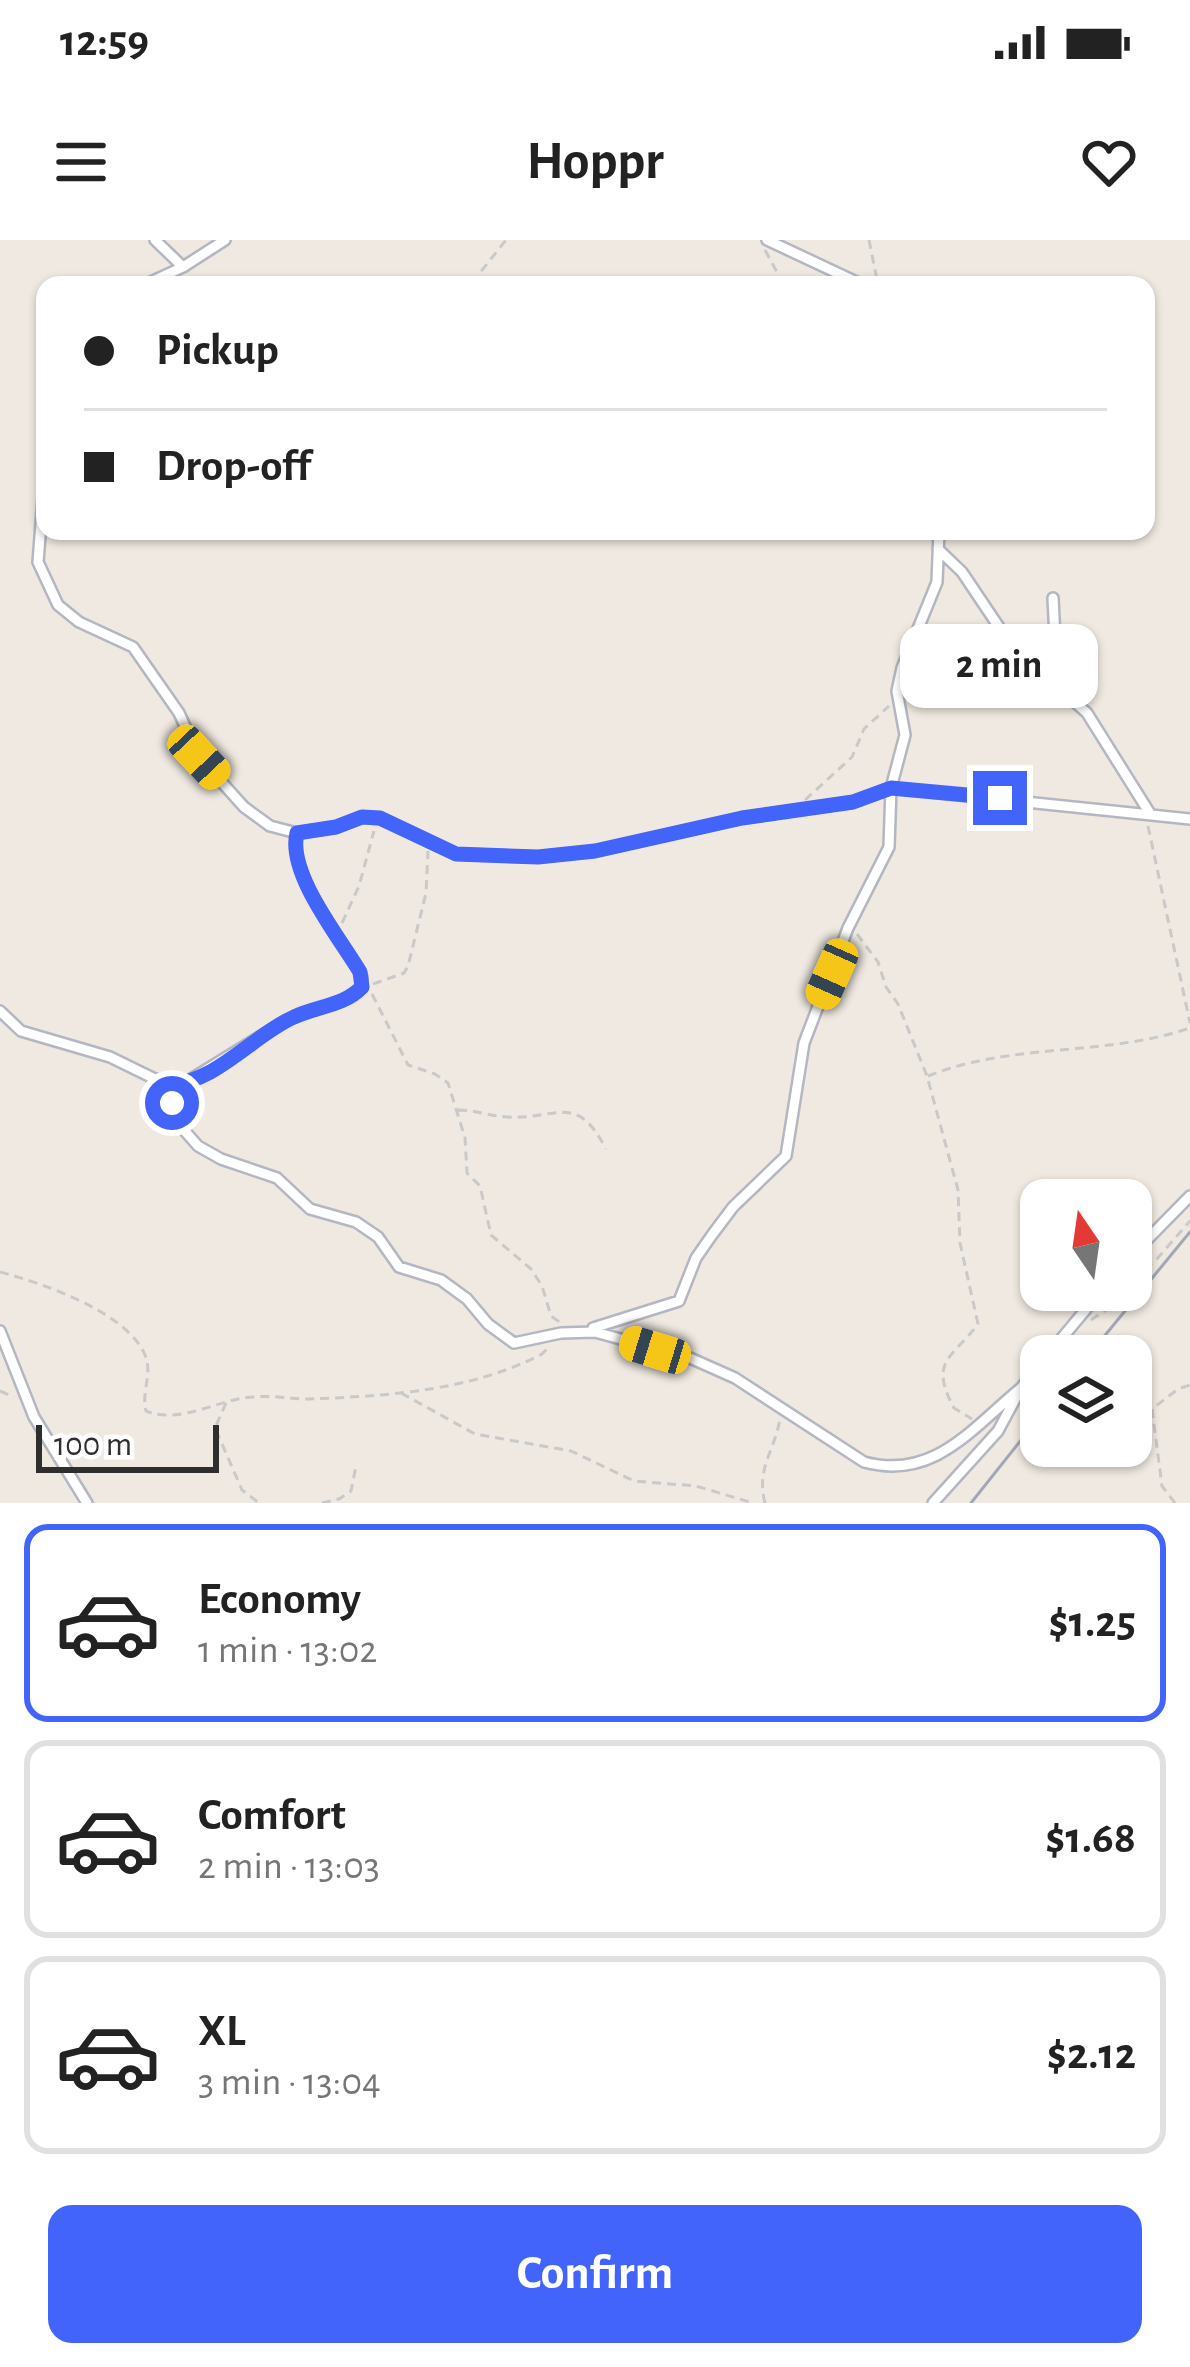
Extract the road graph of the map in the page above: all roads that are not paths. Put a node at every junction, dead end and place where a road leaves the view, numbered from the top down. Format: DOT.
graph roads {
  1 [pos="155,240"];
  2 [pos="225,240"];
  3 [pos="763,240"];
  4 [pos="183,267"];
  5 [pos="164,276"];
  6 [pos="842,276"];
  7 [pos="40,540"];
  8 [pos="938,540"];
  9 [pos="938,549"];
  10 [pos="1053,598"];
  11 [pos="1075,701"];
  12 [pos="891,788"];
  13 [pos="1147,812"];
  14 [pos="1190,819"];
  15 [pos="297,833"];
  16 [pos="0,1011"];
  17 [pos="170,1084"];
  18 [pos="1190,1196"];
  19 [pos="1152,1235"];
  20 [pos="1084,1311"];
  21 [pos="0,1331"];
  22 [pos="571,1332"];
  23 [pos="1064,1335"];
  24 [pos="1020,1389"];
  25 [pos="1020,1390"];
  26 [pos="87,1503"];
  27 [pos="933,1503"];
  1 -- 4 [label="street"];
  2 -- 4 [label="street"];
  3 -- 6 [label="street"];
  4 -- 5 [label="street"];
  7 -- 15 [label="street"];
  8 -- 9 [label="street"];
  9 -- 11 [label="street"];
  9 -- 12 [label="street"];
  10 -- 11 [label="street"];
  11 -- 13 [label="street"];
  12 -- 13 [label="street"];
  12 -- 15 [label="street"];
  12 -- 22 [label="street"];
  13 -- 14 [label="street"];
  15 -- 17 [label="street"];
  16 -- 17 [label="street"];
  17 -- 22 [label="street"];
  18 -- 19 [label="street"];
  20 -- 23 [label="street"];
  21 -- 26 [label="street"];
  22 -- 24 [label="street"];
  25 -- 27 [label="street"];
}
